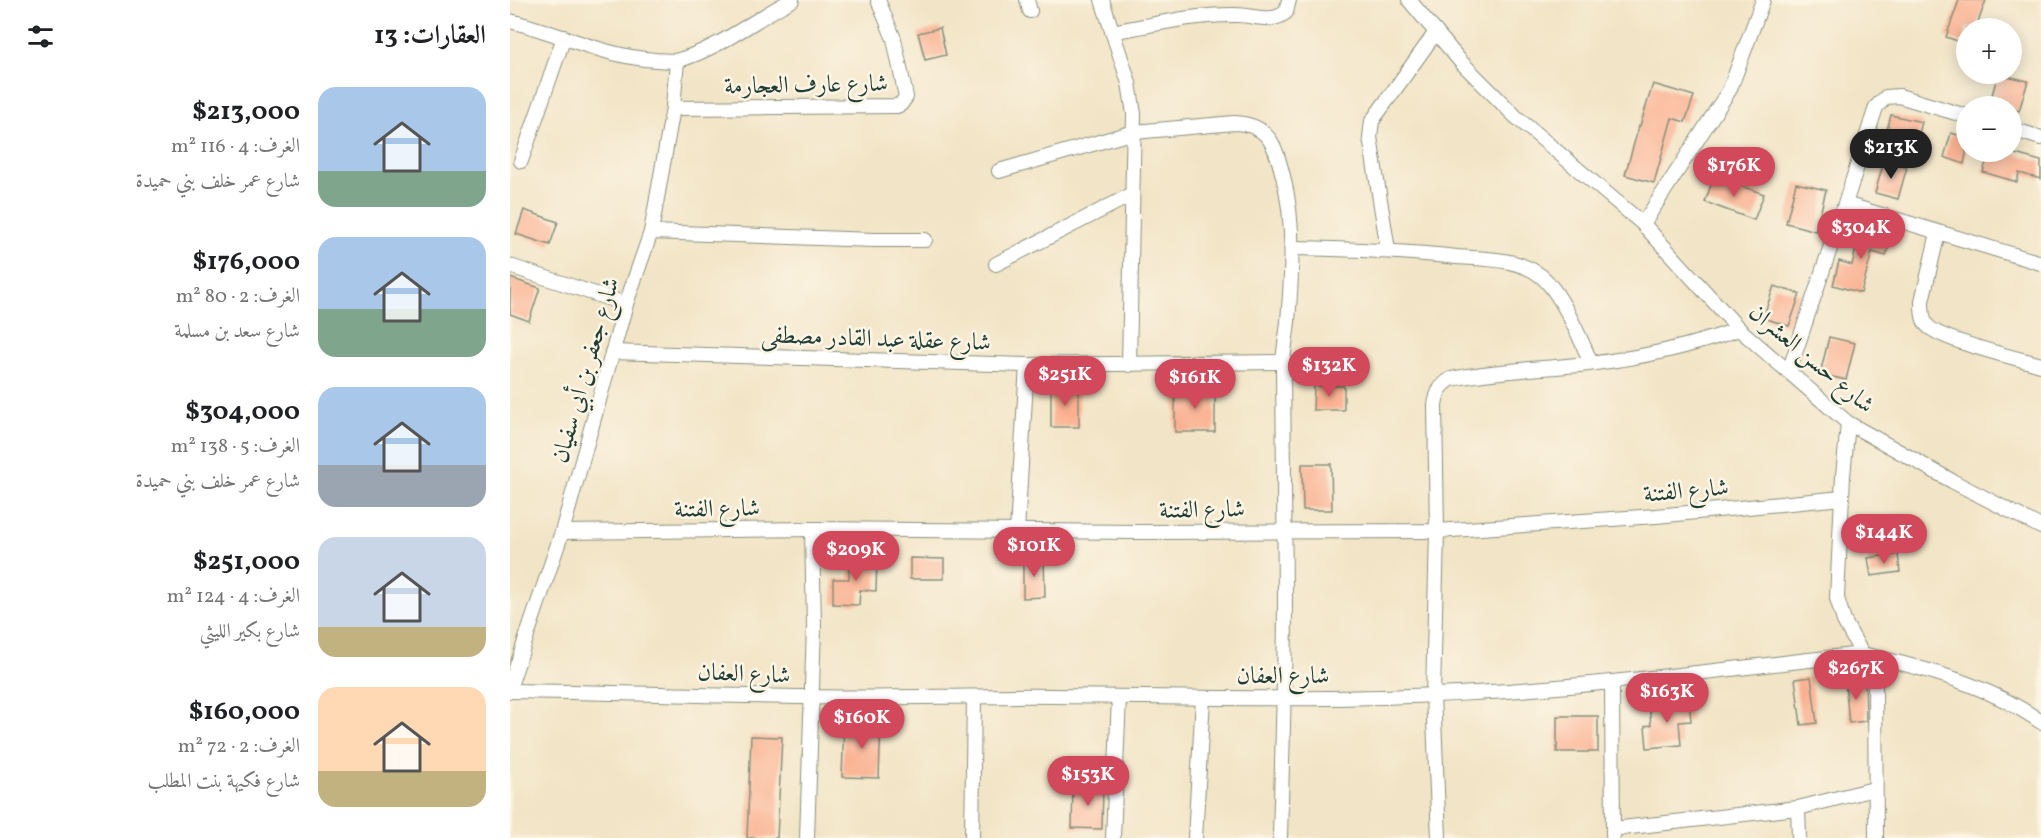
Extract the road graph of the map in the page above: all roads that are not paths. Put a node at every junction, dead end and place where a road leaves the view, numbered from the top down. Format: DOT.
graph roads {
  1 [pos="792,0"];
  2 [pos="878,0"];
  3 [pos="1102,0"];
  4 [pos="1289,0"];
  5 [pos="1409,0"];
  6 [pos="1763,0"];
  7 [pos="510,21"];
  8 [pos="1112,32"];
  9 [pos="1436,32"];
  10 [pos="564,37"];
  11 [pos="677,61"];
  12 [pos="673,108"];
  13 [pos="1956,113"];
  14 [pos="1134,132"];
  15 [pos="2022,132"];
  16 [pos="2041,138"];
  17 [pos="521,161"];
  18 [pos="999,171"];
  19 [pos="1131,195"];
  20 [pos="1845,204"];
  21 [pos="1643,225"];
  22 [pos="651,232"];
  23 [pos="1938,234"];
  24 [pos="925,240"];
  25 [pos="1292,248"];
  26 [pos="1388,250"];
  27 [pos="2041,263"];
  28 [pos="996,264"];
  29 [pos="510,266"];
  30 [pos="626,304"];
  31 [pos="1739,329"];
  32 [pos="612,352"];
  33 [pos="1283,362"];
  34 [pos="1591,363"];
  35 [pos="1129,364"];
  36 [pos="1027,365"];
  37 [pos="2041,365"];
  38 [pos="1789,371"];
  39 [pos="1848,423"];
  40 [pos="1842,498"];
  41 [pos="2041,527"];
  42 [pos="812,529"];
  43 [pos="1017,531"];
  44 [pos="1284,531"];
  45 [pos="1437,531"];
  46 [pos="562,532"];
  47 [pos="1862,654"];
  48 [pos="1612,683"];
  49 [pos="510,686"];
  50 [pos="510,691"];
  51 [pos="1433,695"];
  52 [pos="974,697"];
  53 [pos="1119,697"];
  54 [pos="812,698"];
  55 [pos="1203,698"];
  56 [pos="1283,699"];
  57 [pos="2041,722"];
  58 [pos="1874,789"];
  59 [pos="1798,808"];
  60 [pos="1613,833"];
  61 [pos="807,838"];
  62 [pos="972,838"];
  63 [pos="1113,838"];
  64 [pos="1195,838"];
  65 [pos="1280,838"];
  66 [pos="1439,838"];
  67 [pos="1799,838"];
  68 [pos="1876,838"];
  1 -- 11 [label="street"];
  2 -- 12 [label="street, شارع عارف العجارمة"];
  3 -- 8 [label="street"];
  4 -- 8 [label="street"];
  5 -- 9 [label="street, شارع حسن العشران"];
  6 -- 21 [label="street"];
  7 -- 10 [label="street"];
  8 -- 14 [label="street"];
  9 -- 21 [label="street, شارع حسن العشران"];
  9 -- 26 [label="street"];
  10 -- 11 [label="street"];
  10 -- 17 [label="street"];
  11 -- 12 [label="street, شارع جعفر بن أبي سفيان"];
  12 -- 22 [label="street, شارع جعفر بن أبي سفيان"];
  13 -- 20 [label="street"];
  14 -- 18 [label="street"];
  14 -- 19 [label="street"];
  14 -- 25 [label="street"];
  15 -- 16 [label="street"];
  19 -- 28 [label="street"];
  19 -- 35 [label="street"];
  20 -- 23 [label="street"];
  20 -- 38 [label="street"];
  21 -- 31 [label="street, شارع حسن العشران"];
  22 -- 24 [label="street"];
  22 -- 30 [label="street, شارع جعفر بن أبي سفيان"];
  23 -- 27 [label="street"];
  23 -- 37 [label="street"];
  25 -- 26 [label="street"];
  25 -- 33 [label="street"];
  26 -- 34 [label="street"];
  29 -- 30 [label="street"];
  30 -- 32 [label="street, شارع جعفر بن أبي سفيان"];
  31 -- 34 [label="street"];
  31 -- 38 [label="street, شارع حسن العشران"];
  32 -- 36 [label="street, شارع عقلة عبد القادر مصطفى"];
  32 -- 46 [label="street, شارع جعفر بن أبي سفيان"];
  33 -- 35 [label="street, شارع عقلة عبد القادر مصطفى"];
  33 -- 44 [label="street"];
  34 -- 45 [label="street"];
  35 -- 36 [label="street, شارع عقلة عبد القادر مصطفى"];
  36 -- 43 [label="street"];
  38 -- 39 [label="street, شارع حسن العشران"];
  39 -- 40 [label="street"];
  39 -- 41 [label="street, شارع حسن العشران"];
  40 -- 45 [label="street, شارع الفتنة"];
  40 -- 47 [label="street"];
  42 -- 43 [label="street, شارع الفتنة"];
  42 -- 46 [label="street, شارع الفتنة"];
  42 -- 54 [label="street"];
  43 -- 44 [label="street, شارع الفتنة"];
  44 -- 45 [label="street, شارع الفتنة"];
  44 -- 56 [label="street"];
  45 -- 51 [label="street"];
  46 -- 49 [label="street, شارع جعفر بن أبي سفيان"];
  47 -- 48 [label="street, شارع العفان"];
  47 -- 57 [label="street, شارع العفان"];
  47 -- 58 [label="street"];
  48 -- 51 [label="street, شارع العفان"];
  48 -- 60 [label="street"];
  50 -- 54 [label="street, شارع العفان"];
  51 -- 56 [label="street, شارع العفان"];
  51 -- 66 [label="street"];
  52 -- 53 [label="street, شارع العفان"];
  52 -- 54 [label="street, شارع العفان"];
  52 -- 62 [label="street"];
  53 -- 55 [label="street, شارع العفان"];
  53 -- 63 [label="street"];
  54 -- 61 [label="street"];
  55 -- 56 [label="street, شارع العفان"];
  55 -- 64 [label="street"];
  56 -- 65 [label="street"];
  58 -- 59 [label="street"];
  58 -- 68 [label="street"];
  59 -- 60 [label="street"];
  59 -- 67 [label="street"];
}
